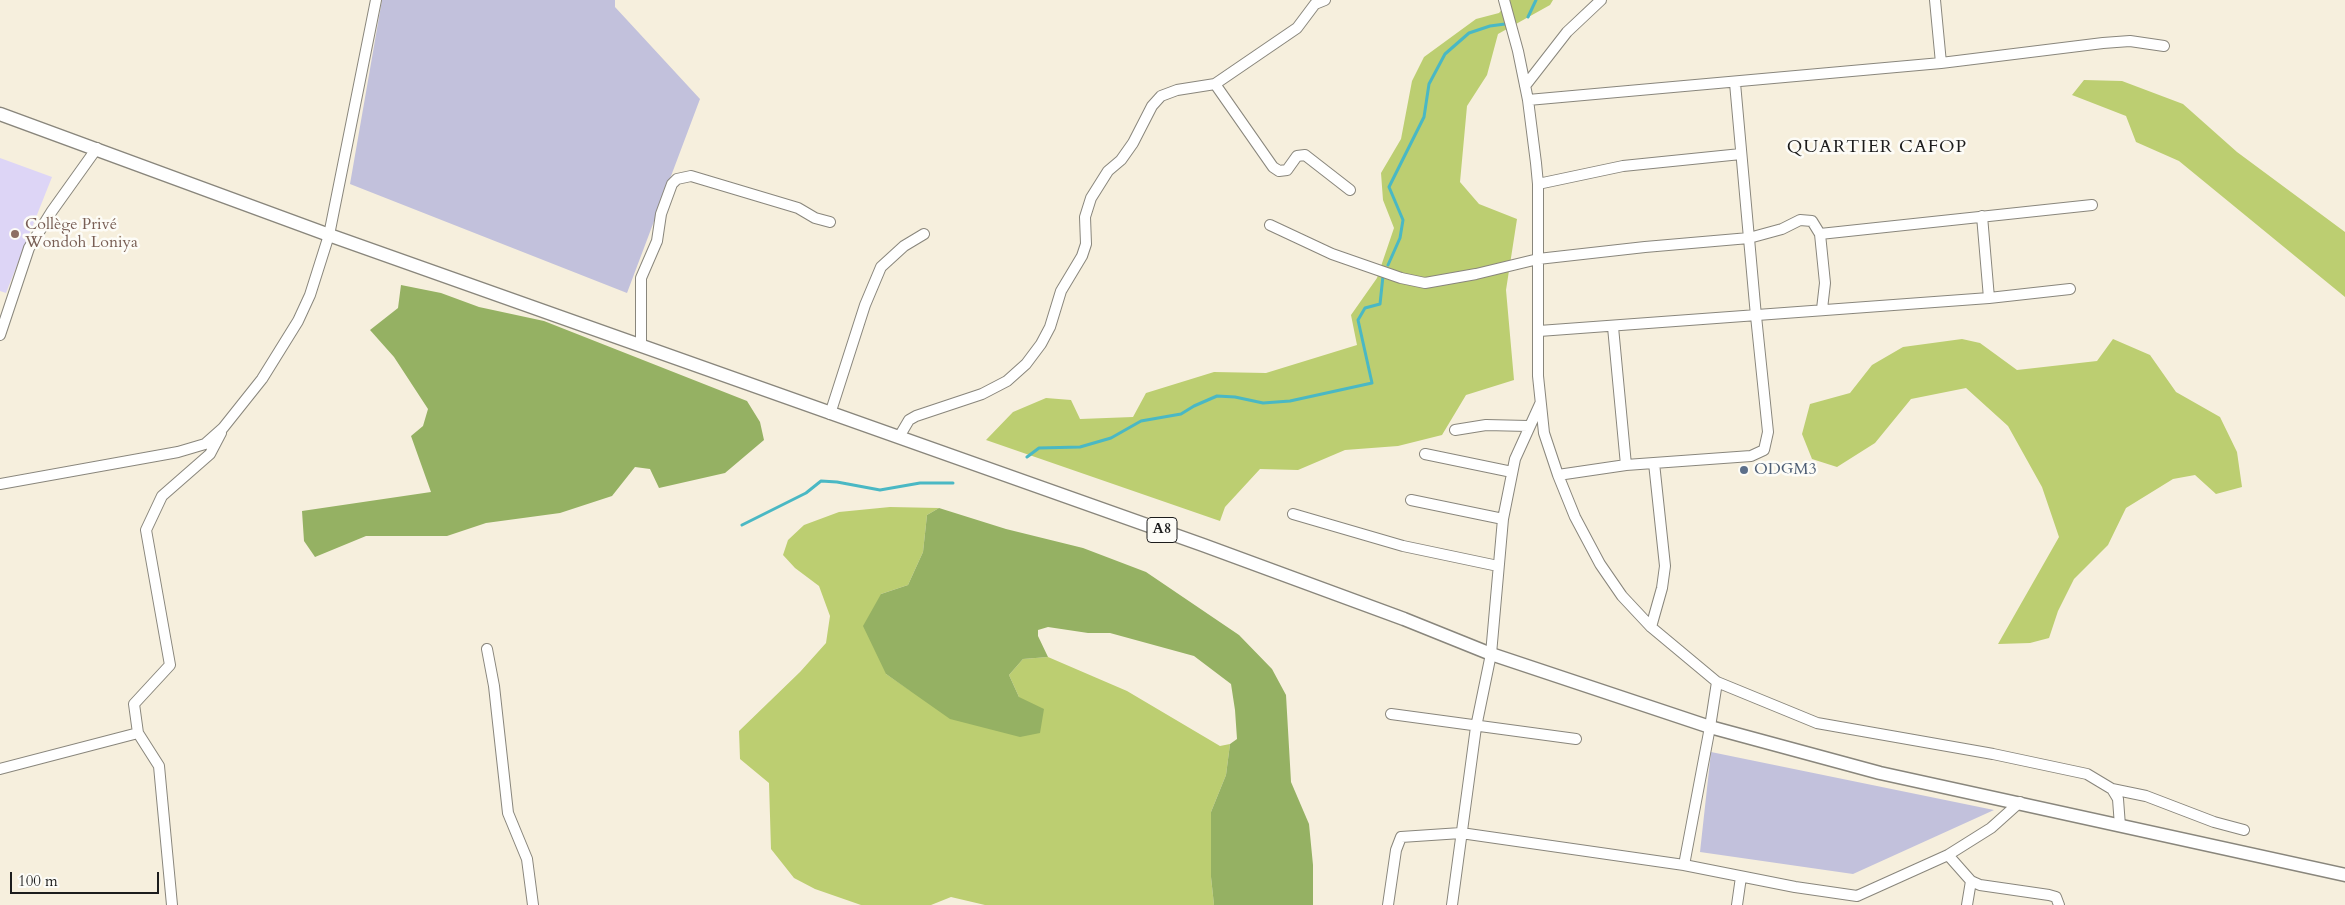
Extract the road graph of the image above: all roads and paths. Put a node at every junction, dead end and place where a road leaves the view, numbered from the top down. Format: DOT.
graph roads {
  1 [pos="376,0"];
  2 [pos="1325,0"];
  3 [pos="1504,0"];
  4 [pos="1601,0"];
  5 [pos="1935,0"];
  6 [pos="2164,46"];
  7 [pos="1941,63"];
  8 [pos="1736,83"];
  9 [pos="1214,84"];
  10 [pos="1525,86"];
  11 [pos="1528,100"];
  12 [pos="0,114"];
  13 [pos="97,148"];
  14 [pos="1741,154"];
  15 [pos="1538,184"];
  16 [pos="1350,190"];
  17 [pos="2092,205"];
  18 [pos="1982,216"];
  19 [pos="830,222"];
  20 [pos="1270,225"];
  21 [pos="924,234"];
  22 [pos="1820,234"];
  23 [pos="329,235"];
  24 [pos="1749,238"];
  25 [pos="1538,259"];
  26 [pos="2070,288"];
  27 [pos="1989,298"];
  28 [pos="1822,309"];
  29 [pos="1756,316"];
  30 [pos="1613,327"];
  31 [pos="1539,332"];
  32 [pos="0,335"];
  33 [pos="642,346"];
  34 [pos="1540,404"];
  35 [pos="830,414"];
  36 [pos="1528,426"];
  37 [pos="223,428"];
  38 [pos="1454,430"];
  39 [pos="899,437"];
  40 [pos="1425,454"];
  41 [pos="1654,463"];
  42 [pos="1626,465"];
  43 [pos="1512,472"];
  44 [pos="1558,475"];
  45 [pos="0,484"];
  46 [pos="1411,500"];
  47 [pos="1293,514"];
  48 [pos="1503,519"];
  49 [pos="1498,566"];
  50 [pos="1651,627"];
  51 [pos="487,649"];
  52 [pos="1490,654"];
  53 [pos="1717,682"];
  54 [pos="1391,714"];
  55 [pos="1476,727"];
  56 [pos="1710,727"];
  57 [pos="138,733"];
  58 [pos="1576,739"];
  59 [pos="0,769"];
  60 [pos="2112,789"];
  61 [pos="2020,802"];
  62 [pos="2120,826"];
  63 [pos="2244,830"];
  64 [pos="1461,833"];
  65 [pos="1948,855"];
  66 [pos="1684,865"];
  67 [pos="2345,875"];
  68 [pos="1741,877"];
  69 [pos="1971,881"];
  70 [pos="1857,900"];
  71 [pos="172,905"];
  72 [pos="533,905"];
  73 [pos="1388,905"];
  74 [pos="1452,905"];
  75 [pos="1737,905"];
  76 [pos="1967,905"];
  77 [pos="2059,905"];
  1 -- 23 [label="street"];
  2 -- 9 [label="street"];
  3 -- 10 [label="street"];
  4 -- 10 [label="street"];
  5 -- 7 [label="street"];
  6 -- 7 [label="street"];
  7 -- 8 [label="street"];
  8 -- 11 [label="street"];
  8 -- 14 [label="street"];
  9 -- 16 [label="street"];
  9 -- 39 [label="street"];
  10 -- 11 [label="street"];
  11 -- 15 [label="street"];
  12 -- 13 [label="main road, A8"];
  13 -- 23 [label="main road, A8"];
  13 -- 32 [label="street"];
  14 -- 15 [label="street"];
  14 -- 24 [label="street"];
  15 -- 25 [label="street"];
  17 -- 18 [label="street"];
  18 -- 22 [label="street"];
  18 -- 27 [label="street"];
  19 -- 33 [label="street"];
  20 -- 25 [label="street"];
  21 -- 35 [label="street"];
  22 -- 24 [label="street"];
  22 -- 28 [label="street"];
  23 -- 33 [label="main road, A8"];
  23 -- 37 [label="street"];
  24 -- 25 [label="street"];
  24 -- 29 [label="street"];
  25 -- 31 [label="street"];
  26 -- 27 [label="street"];
  27 -- 28 [label="street"];
  28 -- 29 [label="street"];
  29 -- 30 [label="street"];
  29 -- 41 [label="street"];
  30 -- 31 [label="street"];
  30 -- 42 [label="street"];
  31 -- 34 [label="street"];
  33 -- 35 [label="main road, A8"];
  34 -- 36 [label="street"];
  34 -- 44 [label="street"];
  35 -- 39 [label="main road, A8"];
  36 -- 38 [label="street"];
  36 -- 43 [label="street"];
  37 -- 45 [label="street"];
  37 -- 57 [label="street"];
  39 -- 52 [label="main road, A8"];
  40 -- 43 [label="street"];
  41 -- 42 [label="street"];
  41 -- 50 [label="street"];
  42 -- 44 [label="street"];
  43 -- 48 [label="street"];
  44 -- 50 [label="street"];
  46 -- 48 [label="street"];
  47 -- 49 [label="street"];
  48 -- 49 [label="street"];
  49 -- 52 [label="street"];
  50 -- 53 [label="street"];
  51 -- 72 [label="street"];
  52 -- 55 [label="street"];
  52 -- 56 [label="main road, A8"];
  53 -- 56 [label="street"];
  53 -- 60 [label="street"];
  54 -- 55 [label="street"];
  55 -- 58 [label="street"];
  55 -- 64 [label="street"];
  56 -- 61 [label="main road, A8"];
  56 -- 66 [label="street"];
  57 -- 59 [label="street"];
  57 -- 71 [label="street"];
  60 -- 62 [label="street"];
  60 -- 63 [label="street"];
  61 -- 62 [label="main road, A8"];
  61 -- 65 [label="street"];
  62 -- 67 [label="main road, A8"];
  64 -- 66 [label="street"];
  64 -- 73 [label="street"];
  64 -- 74 [label="street"];
  65 -- 69 [label="street"];
  65 -- 70 [label="street"];
  66 -- 68 [label="street"];
  68 -- 70 [label="street"];
  68 -- 75 [label="street"];
  69 -- 76 [label="street"];
  69 -- 77 [label="street"];
}
